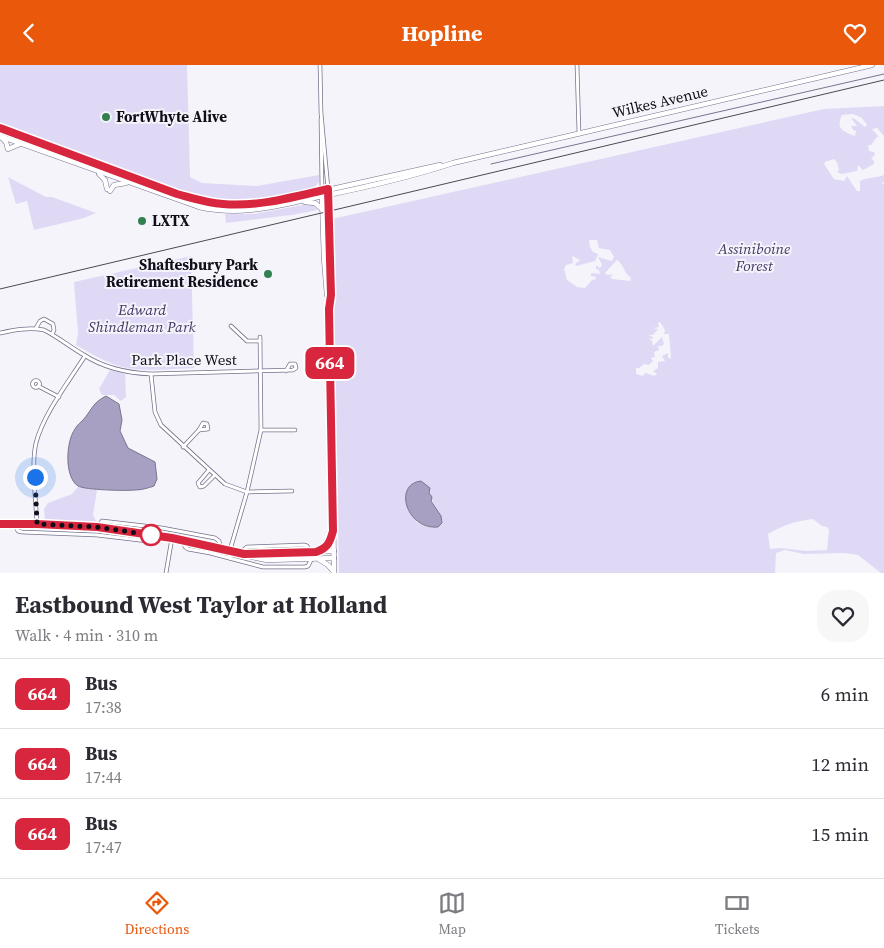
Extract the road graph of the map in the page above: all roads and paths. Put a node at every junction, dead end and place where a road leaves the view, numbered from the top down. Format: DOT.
graph roads {
  1 [pos="320,65"];
  2 [pos="577,65"];
  3 [pos="872,65"];
  4 [pos="0,128"];
  5 [pos="579,134"];
  6 [pos="0,136"];
  7 [pos="22,144"];
  8 [pos="454,163"];
  9 [pos="96,171"];
  10 [pos="128,183"];
  11 [pos="324,192"];
  12 [pos="328,195"];
  13 [pos="286,204"];
  14 [pos="322,209"];
  15 [pos="329,301"];
  16 [pos="231,326"];
  17 [pos="36,328"];
  18 [pos="0,333"];
  19 [pos="52,334"];
  20 [pos="85,356"];
  21 [pos="260,371"];
  22 [pos="286,371"];
  23 [pos="151,374"];
  24 [pos="38,386"];
  25 [pos="59,397"];
  26 [pos="199,430"];
  27 [pos="261,430"];
  28 [pos="296,430"];
  29 [pos="183,447"];
  30 [pos="209,470"];
  31 [pos="215,475"];
  32 [pos="292,491"];
  33 [pos="247,492"];
  34 [pos="0,524"];
  35 [pos="14,524"];
  36 [pos="37,524"];
  37 [pos="97,527"];
  38 [pos="333,531"];
  39 [pos="163,537"];
  40 [pos="172,538"];
  41 [pos="182,540"];
  42 [pos="221,548"];
  43 [pos="230,550"];
  44 [pos="334,551"];
  45 [pos="314,552"];
  46 [pos="242,553"];
  47 [pos="230,558"];
  48 [pos="334,558"];
  49 [pos="314,559"];
  50 [pos="334,572"];
  51 [pos="166,573"];
  1 -- 11 [label="street"];
  2 -- 5 [label="street"];
  3 -- 5 [label="main road, Wilkes Avenue"];
  4 -- 11 [label="main road"];
  5 -- 8 [label="main road, Wilkes Avenue"];
  6 -- 7 [label="main road"];
  6 -- 7 [label="main road"];
  7 -- 9 [label="main road"];
  8 -- 11 [label="main road, Wilkes Avenue"];
  8 -- 12 [label="main road, Wilkes Avenue"];
  9 -- 10 [label="main road"];
  9 -- 10 [label="main road"];
  10 -- 13 [label="main road"];
  11 -- 12 [label="main road"];
  11 -- 13 [label="main road"];
  11 -- 14 [label="main road"];
  12 -- 15 [label="main road"];
  13 -- 14 [label="main road"];
  14 -- 15 [label="main road"];
  15 -- 38 [label="main road"];
  16 -- 21 [label="street"];
  17 -- 18 [label="street, Park Place West"];
  17 -- 19 [label="street, Park Place West"];
  17 -- 19 [label="street"];
  19 -- 20 [label="street, Park Place West"];
  20 -- 23 [label="street, Park Place West"];
  20 -- 25 [label="street"];
  21 -- 22 [label="street, Park Place West"];
  21 -- 23 [label="street, Park Place West"];
  21 -- 27 [label="street"];
  23 -- 29 [label="street"];
  24 -- 25 [label="street"];
  25 -- 36 [label="street"];
  26 -- 29 [label="street"];
  27 -- 28 [label="street"];
  27 -- 33 [label="street"];
  29 -- 30 [label="street"];
  30 -- 31 [label="street"];
  30 -- 31 [label="street"];
  31 -- 33 [label="street"];
  32 -- 33 [label="street"];
  33 -- 43 [label="street"];
  34 -- 35 [label="main road"];
  35 -- 36 [label="main road"];
  35 -- 39 [label="street"];
  36 -- 37 [label="main road"];
  37 -- 39 [label="main road"];
  37 -- 42 [label="street"];
  38 -- 44 [label="main road"];
  38 -- 45 [label="main road"];
  39 -- 40 [label="main road"];
  40 -- 41 [label="main road"];
  40 -- 51 [label="street"];
  41 -- 42 [label="main road"];
  41 -- 47 [label="street"];
  42 -- 43 [label="main road"];
  43 -- 46 [label="main road"];
  43 -- 47 [label="street"];
  44 -- 45 [label="main road"];
  44 -- 48 [label="main road"];
  45 -- 46 [label="main road"];
  46 -- 49 [label="main road"];
  47 -- 49 [label="street"];
  48 -- 49 [label="main road"];
  48 -- 50 [label="main road"];
  49 -- 50 [label="main road"];
}
